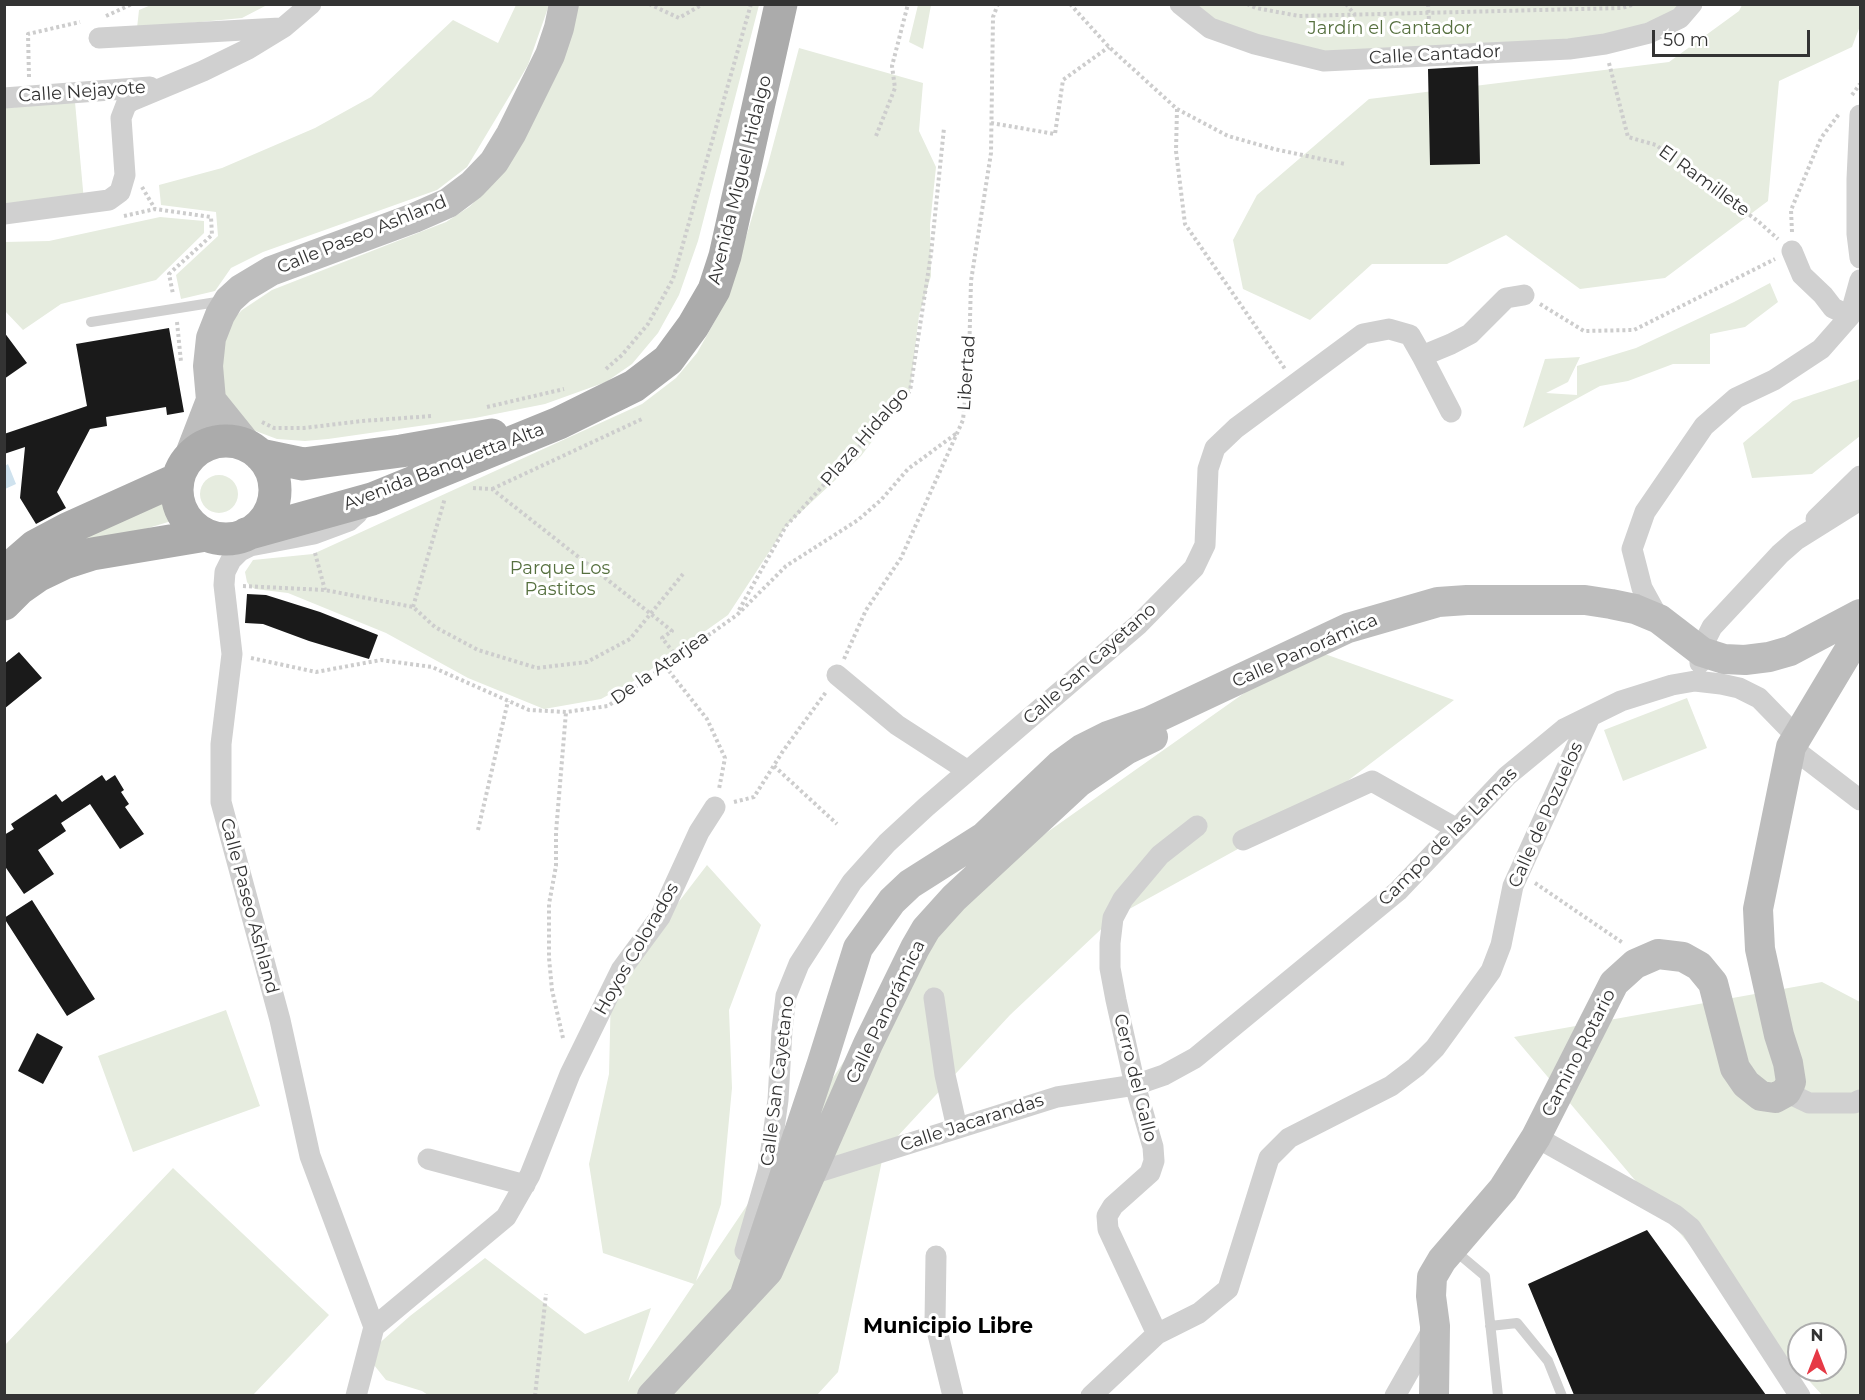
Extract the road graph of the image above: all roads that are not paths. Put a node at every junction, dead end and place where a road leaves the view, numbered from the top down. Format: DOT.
graph roads {
  1 [pos="311,4"];
  2 [pos="564,4"];
  3 [pos="781,4"];
  4 [pos="1180,4"];
  5 [pos="1692,4"];
  6 [pos="284,27"];
  7 [pos="99,38"];
  8 [pos="163,86"];
  9 [pos="4,98"];
  10 [pos="1850,109"];
  11 [pos="4,214"];
  12 [pos="1792,251"];
  13 [pos="1860,258"];
  14 [pos="1860,280"];
  15 [pos="1524,295"];
  16 [pos="229,300"];
  17 [pos="1850,316"];
  18 [pos="91,322"];
  19 [pos="1422,356"];
  20 [pos="211,400"];
  21 [pos="1451,412"];
  22 [pos="558,423"];
  23 [pos="254,440"];
  24 [pos="183,468"];
  25 [pos="1860,476"];
  26 [pos="372,499"];
  27 [pos="1860,500"];
  28 [pos="246,534"];
  29 [pos="206,535"];
  30 [pos="1796,540"];
  31 [pos="4,573"];
  32 [pos="1510,601"];
  33 [pos="4,604"];
  34 [pos="1860,614"];
  35 [pos="1659,619"];
  36 [pos="1860,632"];
  37 [pos="1702,652"];
  38 [pos="837,675"];
  39 [pos="1695,681"];
  40 [pos="1590,717"];
  41 [pos="1794,741"];
  42 [pos="968,771"];
  43 [pos="1860,800"];
  44 [pos="715,807"];
  45 [pos="1197,826"];
  46 [pos="1456,829"];
  47 [pos="1243,840"];
  48 [pos="934,998"];
  49 [pos="1135,1085"];
  50 [pos="1786,1092"];
  51 [pos="1860,1100"];
  52 [pos="957,1128"];
  53 [pos="1536,1137"];
  54 [pos="428,1159"];
  55 [pos="812,1174"];
  56 [pos="525,1185"];
  57 [pos="1452,1248"];
  58 [pos="936,1256"];
  59 [pos="739,1302"];
  60 [pos="374,1326"];
  61 [pos="1435,1326"];
  62 [pos="1490,1326"];
  63 [pos="1157,1334"];
  64 [pos="356,1395"];
  65 [pos="652,1395"];
  66 [pos="953,1395"];
  67 [pos="1090,1395"];
  68 [pos="1395,1395"];
  69 [pos="1434,1395"];
  70 [pos="1498,1395"];
  71 [pos="1562,1395"];
  72 [pos="1800,1395"];
  1 -- 6 [label="street"];
  2 -- 16 [label="street, Calle Paseo Ashland"];
  3 -- 22 [label="main road, Avenida Miguel Hidalgo"];
  4 -- 5 [label="street, Calle Cantador"];
  6 -- 7 [label="street"];
  6 -- 8 [label="street"];
  8 -- 9 [label="street, Calle Nejayote"];
  8 -- 11 [label="street, Calle Nejayote"];
  10 -- 13 [label="street"];
  12 -- 17 [label="street"];
  14 -- 17 [label="street"];
  15 -- 19 [label="street"];
  16 -- 18 [label="lane"];
  16 -- 20 [label="street, Calle Paseo Ashland"];
  17 -- 35 [label="street"];
  19 -- 21 [label="street, Calle San Cayetano"];
  19 -- 42 [label="street, Calle San Cayetano"];
  20 -- 23 [label="street"];
  20 -- 24 [label="street, Calle Paseo Ashland"];
  22 -- 23 [label="main road, Avenida Banquetta Alta"];
  22 -- 26 [label="main road, Avenida Banquetta Alta"];
  23 -- 24 [label="main road"];
  23 -- 28 [label="main road"];
  24 -- 29 [label="main road"];
  24 -- 31 [label="main road"];
  25 -- 30 [label="street"];
  26 -- 28 [label="main road, Avenida Banquetta Alta"];
  26 -- 60 [label="street, Calle Paseo Ashland"];
  27 -- 30 [label="street"];
  28 -- 29 [label="main road"];
  29 -- 33 [label="main road"];
  30 -- 37 [label="street"];
  32 -- 35 [label="street"];
  32 -- 55 [label="street, Calle Panorámica"];
  32 -- 59 [label="street, Calle Panorámica"];
  34 -- 37 [label="street"];
  35 -- 37 [label="street"];
  36 -- 41 [label="street"];
  37 -- 39 [label="street"];
  38 -- 42 [label="street"];
  39 -- 40 [label="street, Campo de las Lamas"];
  39 -- 41 [label="street"];
  40 -- 46 [label="street, Campo de las Lamas"];
  40 -- 63 [label="street, Calle de Pozuelos"];
  41 -- 43 [label="street"];
  41 -- 50 [label="street"];
  42 -- 59 [label="street, Calle San Cayetano"];
  44 -- 56 [label="street, Hoyos Colorados"];
  45 -- 49 [label="street, Cerro del Gallo"];
  46 -- 47 [label="street"];
  46 -- 49 [label="street, Campo de las Lamas"];
  48 -- 52 [label="street"];
  49 -- 52 [label="street, Calle Jacarandas"];
  49 -- 63 [label="street, Cerro del Gallo"];
  50 -- 51 [label="street, Camino Rotario"];
  50 -- 53 [label="street, Camino Rotario"];
  52 -- 55 [label="street, Calle Jacarandas"];
  53 -- 57 [label="street, Camino Rotario"];
  53 -- 72 [label="street"];
  54 -- 56 [label="street"];
  55 -- 59 [label="street, Calle Panorámica"];
  56 -- 60 [label="street, Hoyos Colorados"];
  57 -- 61 [label="street, Camino Rotario"];
  57 -- 62 [label="lane"];
  58 -- 66 [label="street"];
  59 -- 65 [label="street, Calle Panorámica"];
  60 -- 64 [label="street"];
  61 -- 68 [label="street"];
  61 -- 69 [label="street, Camino Rotario"];
  62 -- 70 [label="lane"];
  62 -- 71 [label="lane"];
  63 -- 67 [label="street, Calle de Pozuelos"];
}
